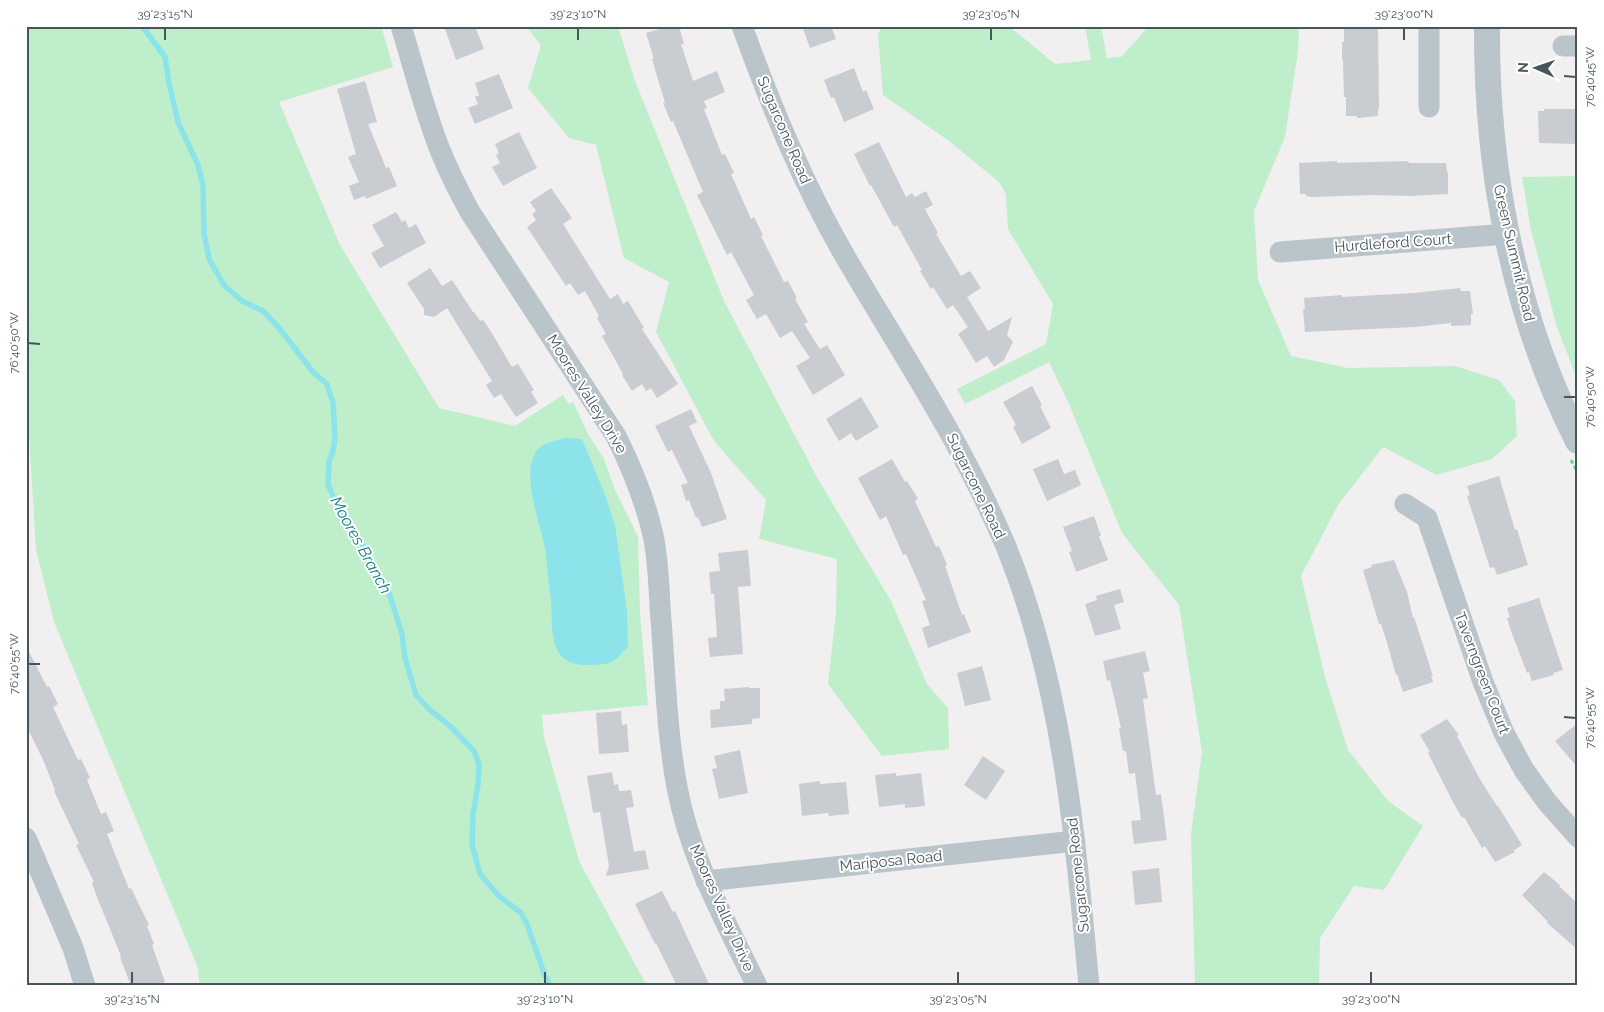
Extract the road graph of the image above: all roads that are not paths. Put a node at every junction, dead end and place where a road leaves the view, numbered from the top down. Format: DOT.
graph roads {
  1 [pos="401,26"];
  2 [pos="742,26"];
  3 [pos="1429,26"];
  4 [pos="1487,26"];
  5 [pos="1429,107"];
  6 [pos="1507,234"];
  7 [pos="1280,252"];
  8 [pos="1578,441"];
  9 [pos="1405,504"];
  10 [pos="1575,829"];
  11 [pos="26,838"];
  12 [pos="1075,841"];
  13 [pos="706,881"];
  14 [pos="86,986"];
  15 [pos="758,986"];
  16 [pos="1089,986"];
  1 -- 13 [label="street, Moores Valley Drive"];
  2 -- 12 [label="street, Sugarcone Road"];
  3 -- 5 [label="street"];
  4 -- 6 [label="street, Green Summit Road"];
  6 -- 7 [label="street, Hurdleford Court"];
  6 -- 8 [label="street, Green Summit Road"];
  9 -- 10 [label="street, Taverngreen Court"];
  11 -- 14 [label="street"];
  12 -- 13 [label="street, Mariposa Road"];
  12 -- 16 [label="street, Sugarcone Road"];
  13 -- 15 [label="street, Moores Valley Drive"];
}
